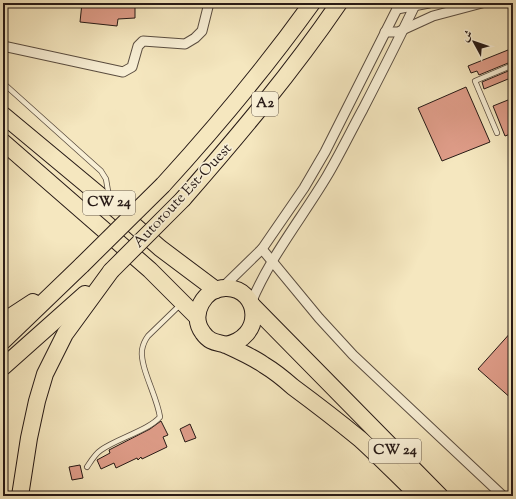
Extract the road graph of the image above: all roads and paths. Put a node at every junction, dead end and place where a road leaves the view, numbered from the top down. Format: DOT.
graph roads {
  1 [pos="209,3"];
  2 [pos="312,3"];
  3 [pos="339,3"];
  4 [pos="428,3"];
  5 [pos="482,3"];
  6 [pos="415,5"];
  7 [pos="398,6"];
  8 [pos="404,30"];
  9 [pos="385,32"];
  10 [pos="3,46"];
  11 [pos="513,65"];
  12 [pos="3,83"];
  13 [pos="3,115"];
  14 [pos="497,133"];
  15 [pos="6,146"];
  16 [pos="110,204"];
  17 [pos="262,249"];
  18 [pos="272,260"];
  19 [pos="82,265"];
  20 [pos="111,271"];
  21 [pos="218,289"];
  22 [pos="183,303"];
  23 [pos="251,304"];
  24 [pos="197,317"];
  25 [pos="3,319"];
  26 [pos="3,340"];
  27 [pos="225,345"];
  28 [pos="3,368"];
  29 [pos="87,467"];
  30 [pos="20,496"];
  31 [pos="419,496"];
  32 [pos="440,496"];
  33 [pos="503,496"];
  1 -- 10 [label="street"];
  2 -- 19 [label="highway, Autoroute Est-Ouest / A2, bridge"];
  3 -- 20 [label="highway, Autoroute Est-Ouest / A2, bridge"];
  4 -- 6 [label="street"];
  5 -- 8 [label="street"];
  6 -- 7 [label="street"];
  6 -- 8 [label="street"];
  7 -- 9 [label="street"];
  8 -- 9 [label="street"];
  8 -- 18 [label="street"];
  9 -- 17 [label="street"];
  11 -- 14 [label="lane"];
  12 -- 16 [label="lane"];
  13 -- 16 [label="highway, CW 24"];
  15 -- 22 [label="highway, CW 24"];
  16 -- 21 [label="highway, CW 24"];
  17 -- 18 [label="street"];
  17 -- 21 [label="street"];
  18 -- 23 [label="street"];
  18 -- 33 [label="street"];
  19 -- 25 [label="highway"];
  19 -- 26 [label="highway, Autoroute Est-Ouest / A2"];
  20 -- 28 [label="highway, Autoroute Est-Ouest / A2"];
  20 -- 30 [label="highway"];
  21 -- 23 [label="highway"];
  21 -- 24 [label="highway"];
  22 -- 24 [label="highway, CW 24"];
  22 -- 29 [label="lane"];
  23 -- 27 [label="highway"];
  23 -- 32 [label="highway, CW 24"];
  24 -- 27 [label="highway"];
  27 -- 31 [label="highway, CW 24"];
}
